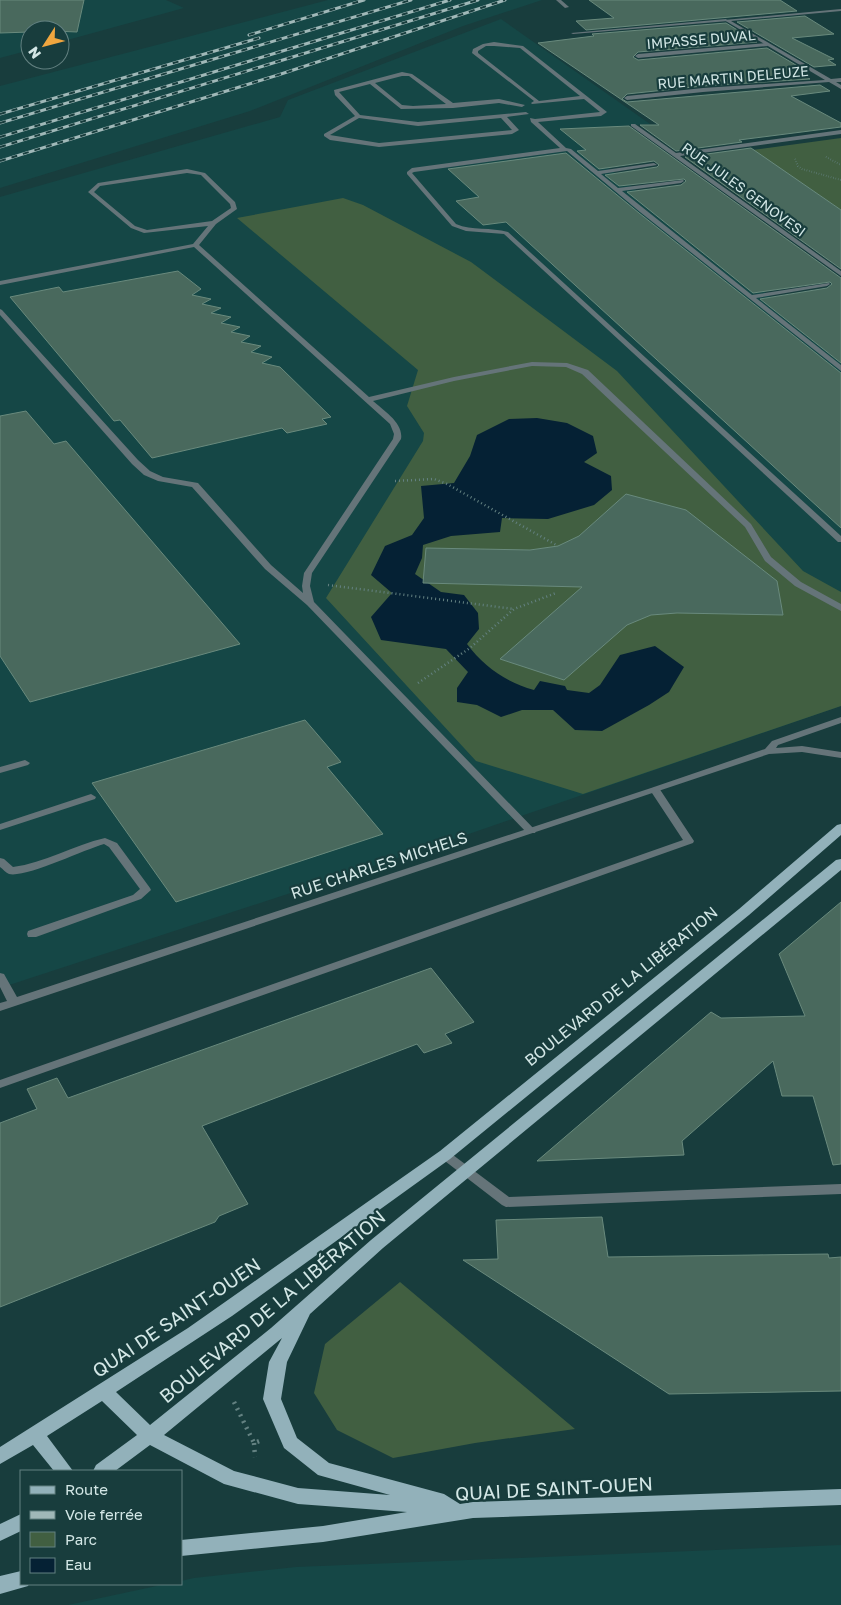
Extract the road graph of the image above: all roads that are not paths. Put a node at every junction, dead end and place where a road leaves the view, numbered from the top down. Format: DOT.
graph roads {
  1 [pos="558,0"];
  2 [pos="567,7"];
  3 [pos="841,10"];
  4 [pos="726,20"];
  5 [pos="573,34"];
  6 [pos="766,45"];
  7 [pos="638,56"];
  8 [pos="841,80"];
  9 [pos="830,81"];
  10 [pos="371,82"];
  11 [pos="841,87"];
  12 [pos="585,97"];
  13 [pos="627,98"];
  14 [pos="539,102"];
  15 [pos="522,104"];
  16 [pos="453,106"];
  17 [pos="526,114"];
  18 [pos="358,116"];
  19 [pos="503,117"];
  20 [pos="533,121"];
  21 [pos="633,125"];
  22 [pos="841,132"];
  23 [pos="564,149"];
  24 [pos="675,155"];
  25 [pos="654,165"];
  26 [pos="597,173"];
  27 [pos="681,181"];
  28 [pos="617,190"];
  29 [pos="214,223"];
  30 [pos="194,245"];
  31 [pos="841,274"];
  32 [pos="0,283"];
  33 [pos="827,284"];
  34 [pos="751,297"];
  35 [pos="0,311"];
  36 [pos="841,369"];
  37 [pos="367,400"];
  38 [pos="841,540"];
  39 [pos="310,603"];
  40 [pos="841,608"];
  41 [pos="841,720"];
  42 [pos="768,751"];
  43 [pos="841,755"];
  44 [pos="24,763"];
  45 [pos="0,770"];
  46 [pos="655,790"];
  47 [pos="90,797"];
  48 [pos="0,827"];
  49 [pos="841,828"];
  50 [pos="531,832"];
  51 [pos="0,861"];
  52 [pos="841,864"];
  53 [pos="32,934"];
  54 [pos="0,977"];
  55 [pos="14,1003"];
  56 [pos="0,1008"];
  57 [pos="0,1084"];
  58 [pos="445,1156"];
  59 [pos="467,1171"];
  60 [pos="841,1189"];
  61 [pos="304,1311"];
  62 [pos="103,1391"];
  63 [pos="35,1434"];
  64 [pos="150,1436"];
  65 [pos="0,1456"];
  66 [pos="63,1470"];
  67 [pos="103,1470"];
  68 [pos="841,1497"];
  69 [pos="473,1510"];
  70 [pos="20,1523"];
  71 [pos="0,1533"];
  72 [pos="182,1548"];
  73 [pos="20,1580"];
  74 [pos="0,1585"];
  1 -- 2 [label="street"];
  3 -- 4 [label="street"];
  4 -- 5 [label="street"];
  4 -- 6 [label="street"];
  6 -- 7 [label="street, IMPASSE DUVAL"];
  6 -- 9 [label="street"];
  8 -- 9 [label="street, RUE MARTIN DELEUZE"];
  9 -- 11 [label="street"];
  9 -- 13 [label="street, RUE MARTIN DELEUZE"];
  10 -- 16 [label="street"];
  10 -- 16 [label="street"];
  10 -- 18 [label="street"];
  12 -- 14 [label="street"];
  12 -- 14 [label="street"];
  12 -- 20 [label="street"];
  14 -- 15 [label="street"];
  15 -- 16 [label="street"];
  15 -- 17 [label="street"];
  17 -- 19 [label="street"];
  17 -- 20 [label="street"];
  18 -- 19 [label="street"];
  18 -- 19 [label="street"];
  20 -- 23 [label="street"];
  21 -- 24 [label="street, RUE JULES GENOVESI"];
  22 -- 24 [label="street"];
  23 -- 26 [label="street"];
  23 -- 38 [label="street"];
  24 -- 31 [label="street, RUE JULES GENOVESI"];
  25 -- 26 [label="street"];
  26 -- 28 [label="street"];
  27 -- 28 [label="street"];
  28 -- 34 [label="street"];
  29 -- 29 [label="street"];
  29 -- 30 [label="street"];
  30 -- 32 [label="street"];
  30 -- 37 [label="street"];
  33 -- 34 [label="street"];
  34 -- 36 [label="street"];
  35 -- 39 [label="street"];
  37 -- 39 [label="street"];
  37 -- 40 [label="street"];
  39 -- 50 [label="street"];
  41 -- 42 [label="street, RUE CHARLES MICHELS"];
  42 -- 43 [label="street, RUE CHARLES MICHELS"];
  42 -- 46 [label="street, RUE CHARLES MICHELS"];
  44 -- 45 [label="street"];
  46 -- 50 [label="street, RUE CHARLES MICHELS"];
  46 -- 57 [label="street"];
  47 -- 48 [label="street"];
  49 -- 58 [label="main road, BOULEVARD DE LA LIBÉRATION"];
  50 -- 55 [label="street, RUE CHARLES MICHELS"];
  51 -- 53 [label="street"];
  52 -- 59 [label="main road, BOULEVARD DE LA LIBÉRATION"];
  54 -- 55 [label="street"];
  55 -- 56 [label="street, RUE CHARLES MICHELS"];
  58 -- 59 [label="street"];
  58 -- 62 [label="main road, QUAI DE SAINT-OUEN"];
  59 -- 60 [label="street"];
  59 -- 61 [label="main road, BOULEVARD DE LA LIBÉRATION"];
  61 -- 64 [label="main road, BOULEVARD DE LA LIBÉRATION"];
  61 -- 69 [label="main road"];
  62 -- 63 [label="main road, QUAI DE SAINT-OUEN"];
  62 -- 64 [label="main road"];
  63 -- 65 [label="main road, QUAI DE SAINT-OUEN"];
  63 -- 66 [label="main road"];
  64 -- 67 [label="main road, BOULEVARD DE LA LIBÉRATION"];
  64 -- 69 [label="main road"];
  68 -- 69 [label="main road, QUAI DE SAINT-OUEN"];
  69 -- 72 [label="main road, QUAI DE SAINT-OUEN"];
  70 -- 71 [label="main road"];
  73 -- 74 [label="main road"];
}
